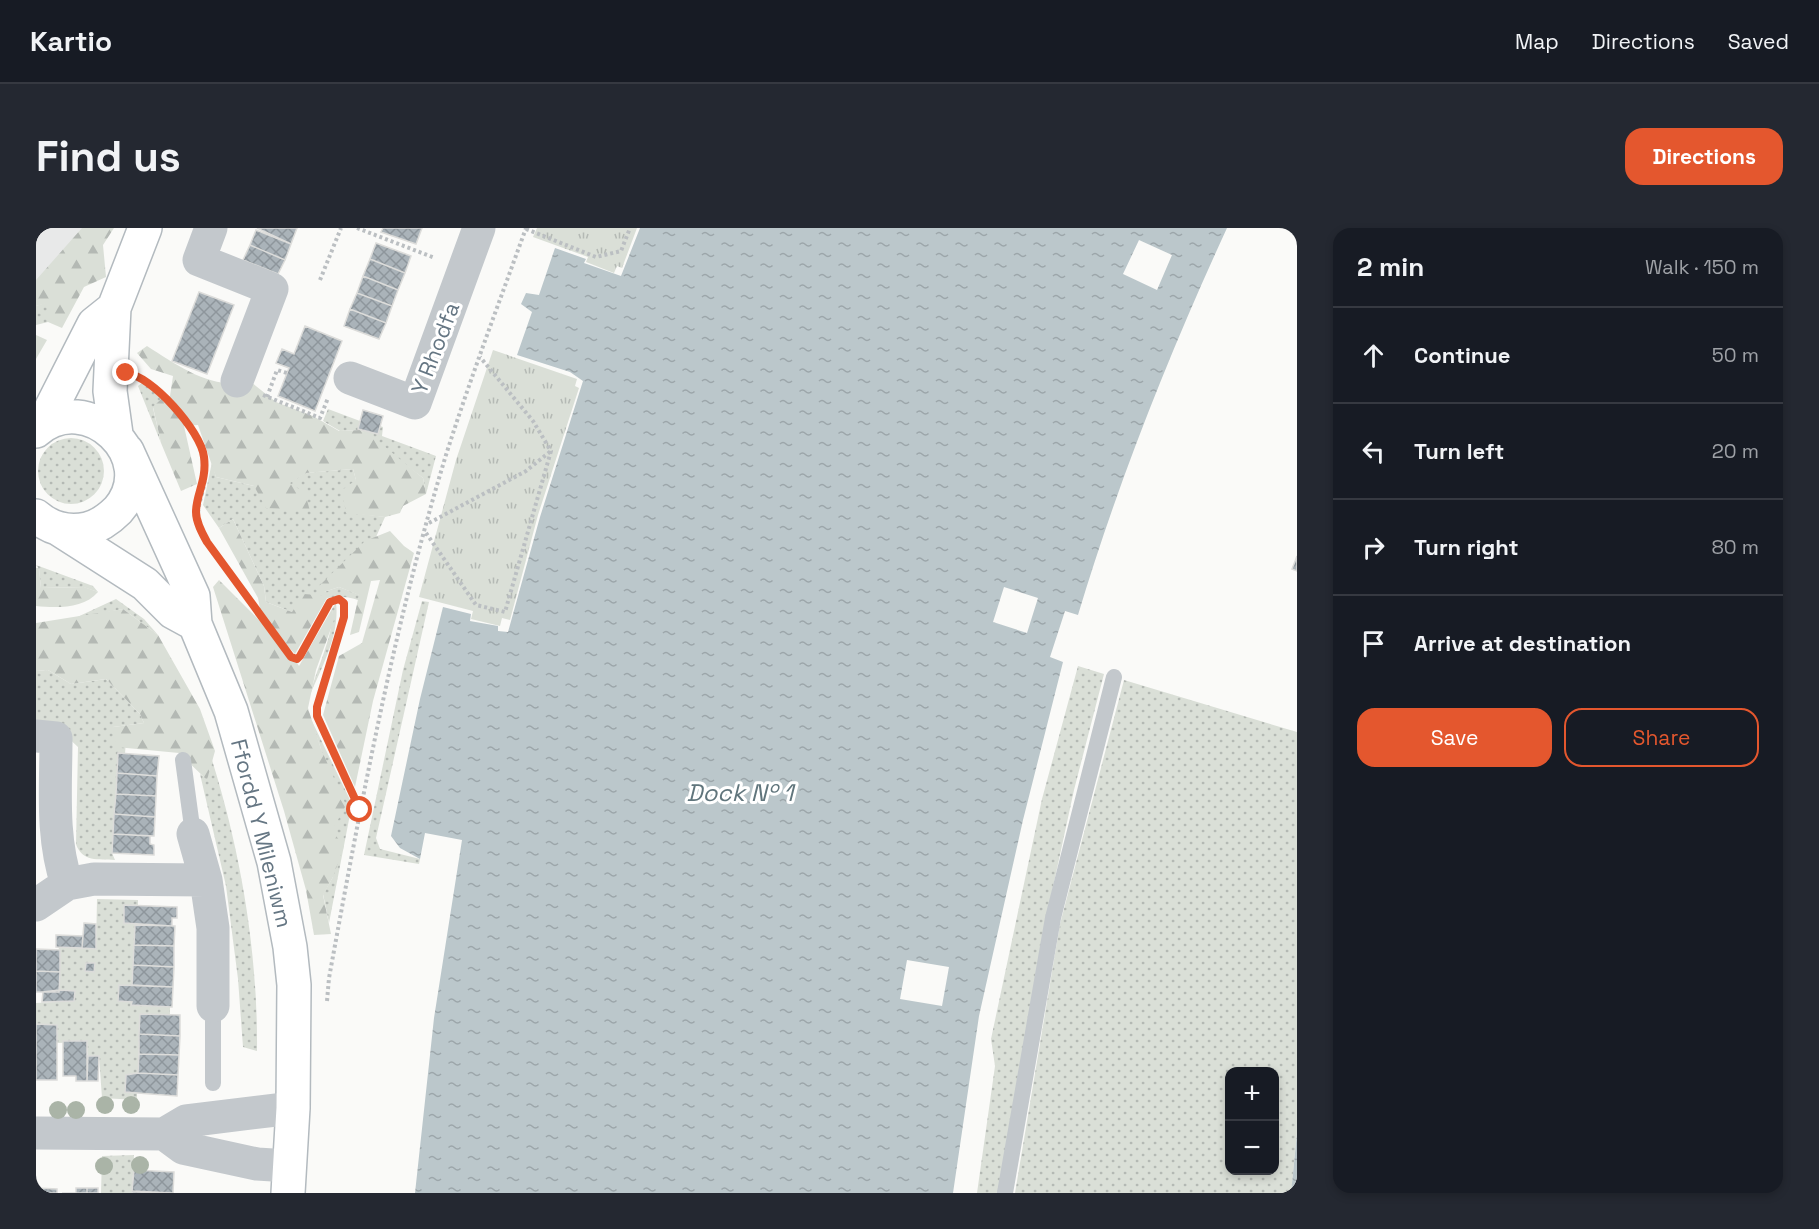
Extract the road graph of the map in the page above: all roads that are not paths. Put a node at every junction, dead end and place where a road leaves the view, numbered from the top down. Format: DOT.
graph roads {
  1 [pos="145,228"];
  2 [pos="211,228"];
  3 [pos="479,228"];
  4 [pos="114,308"];
  5 [pos="350,378"];
  6 [pos="237,381"];
  7 [pos="39,428"];
  8 [pos="121,442"];
  9 [pos="44,523"];
  10 [pos="195,624"];
  11 [pos="1114,677"];
  12 [pos="36,736"];
  13 [pos="183,760"];
  14 [pos="193,834"];
  15 [pos="206,880"];
  16 [pos="67,884"];
  17 [pos="36,905"];
  18 [pos="213,1006"];
  19 [pos="213,1083"];
  20 [pos="292,1108"];
  21 [pos="36,1133"];
  22 [pos="164,1134"];
  23 [pos="289,1179"];
  24 [pos="1005,1193"];
  1 -- 4 [label="street"];
  2 -- 6 [label="street"];
  3 -- 5 [label="street, Y Rhodfa"];
  4 -- 7 [label="street"];
  4 -- 8 [label="street"];
  7 -- 8 [label="street"];
  8 -- 9 [label="street"];
  8 -- 10 [label="street"];
  9 -- 10 [label="street"];
  10 -- 20 [label="street, Ffordd Y Mileniwm"];
  11 -- 24 [label="lane"];
  12 -- 16 [label="street"];
  13 -- 14 [label="lane"];
  14 -- 15 [label="street"];
  15 -- 16 [label="street"];
  15 -- 18 [label="street"];
  16 -- 17 [label="street"];
  18 -- 19 [label="lane"];
  20 -- 22 [label="street"];
  20 -- 23 [label="street, Ffordd Y Mileniwm"];
  21 -- 22 [label="street"];
  22 -- 23 [label="street"];
}
